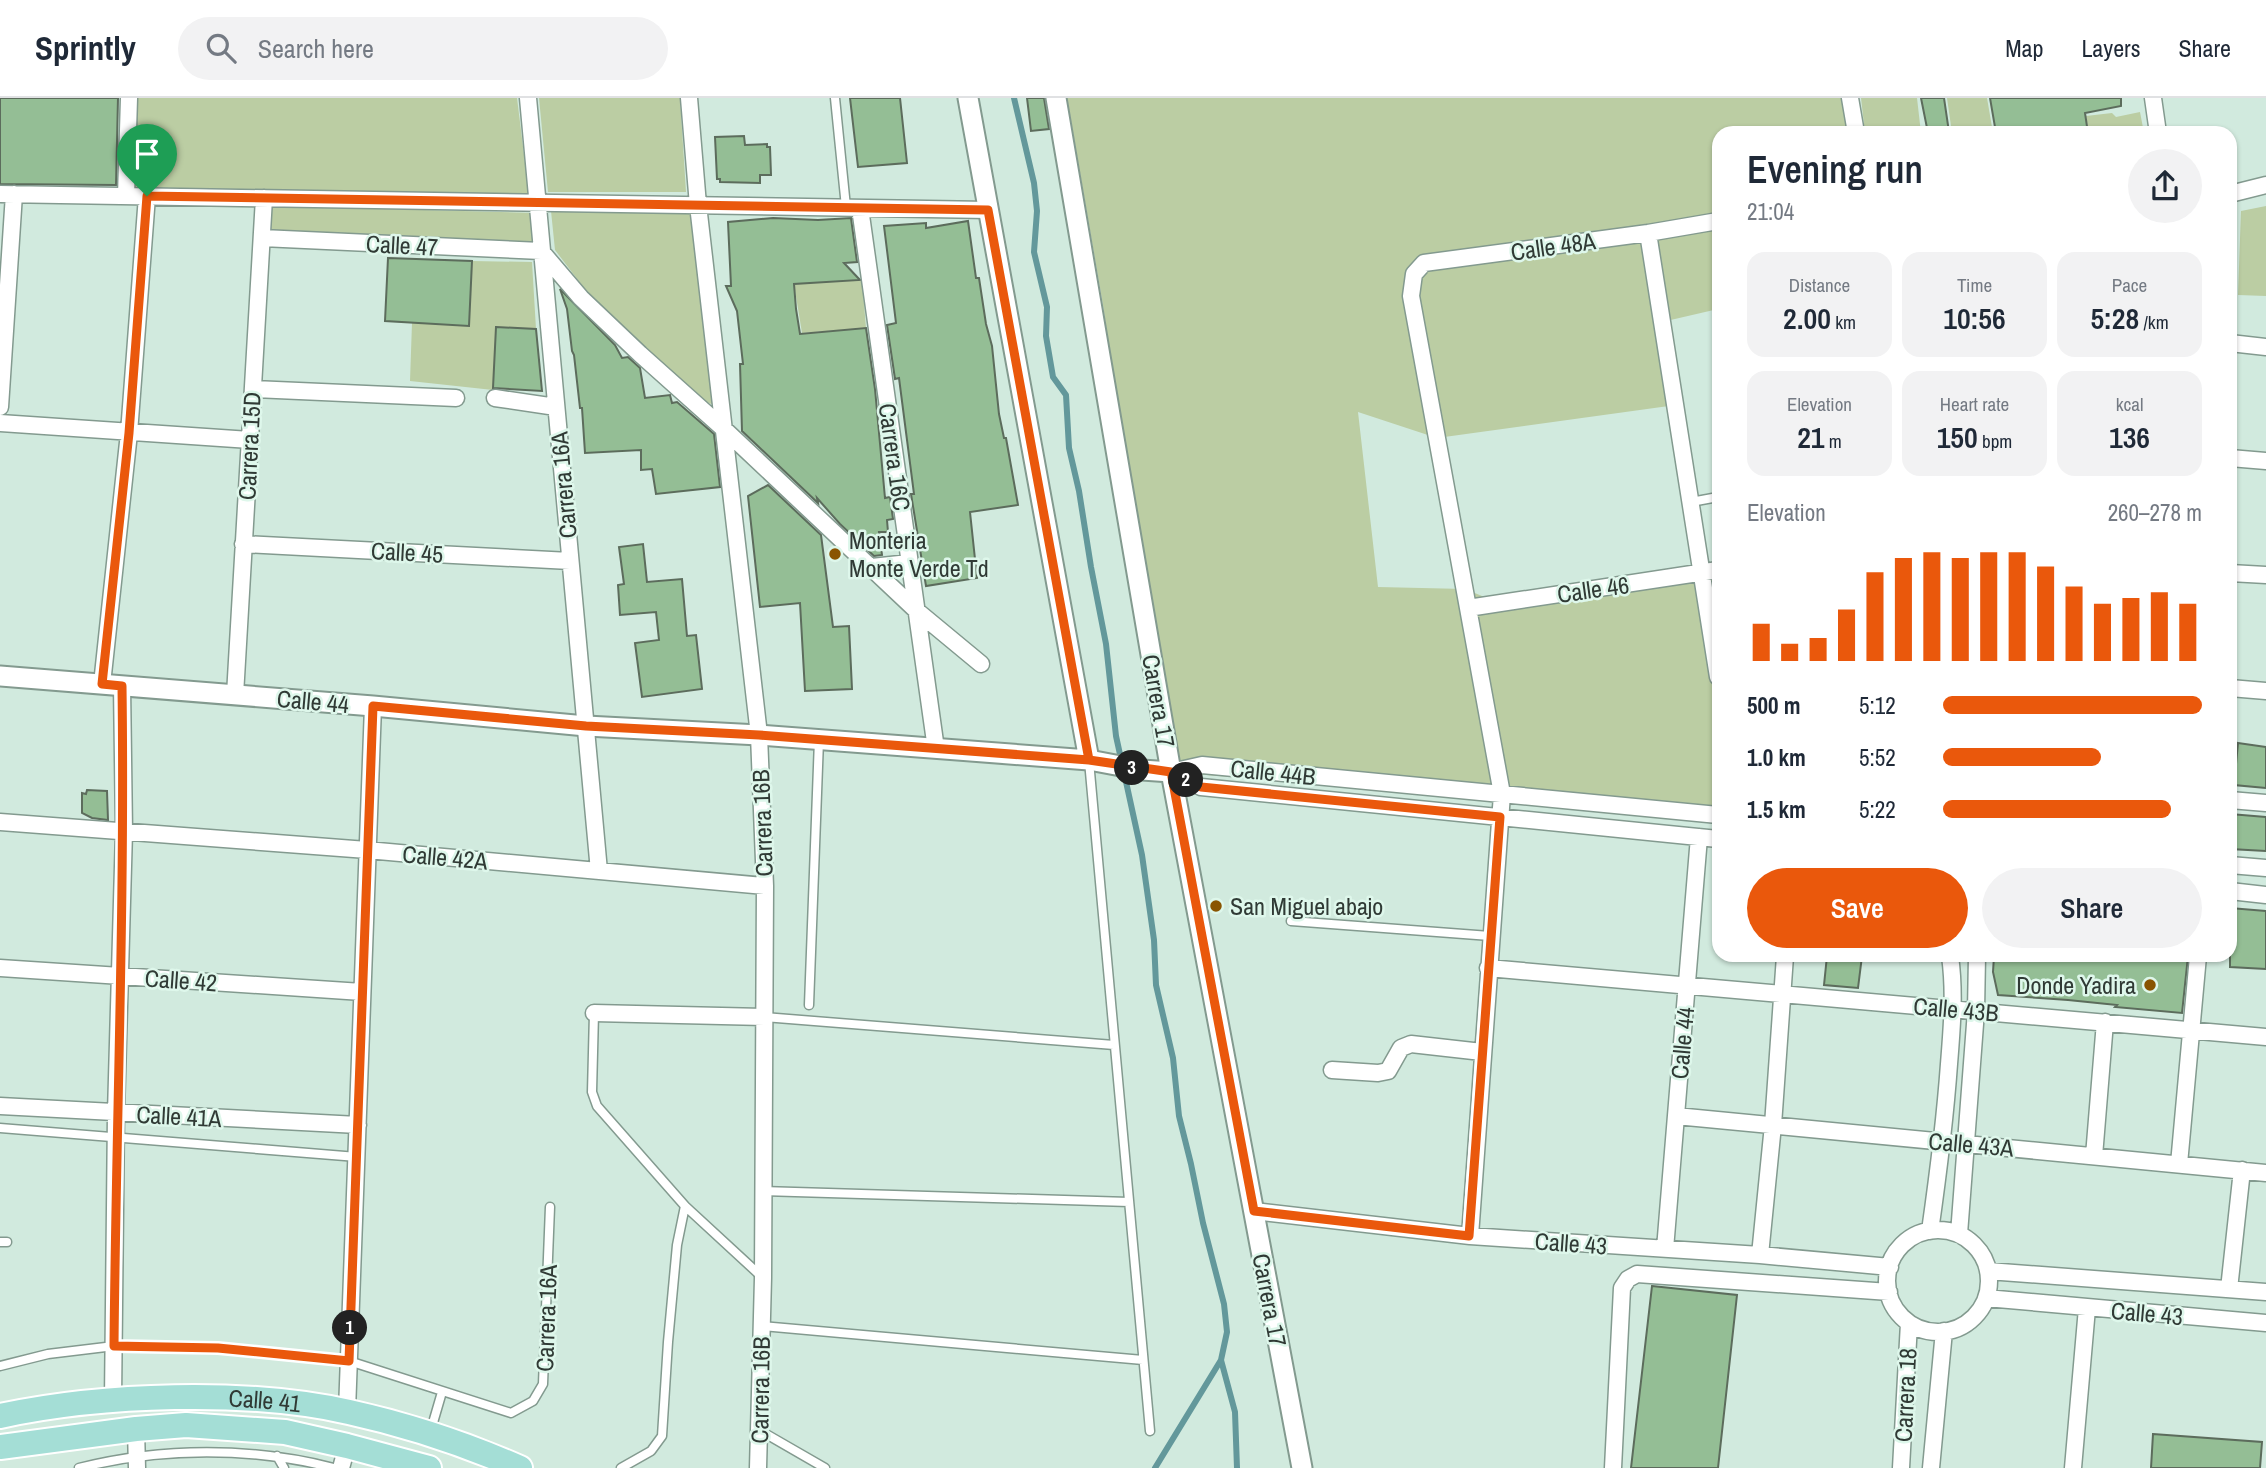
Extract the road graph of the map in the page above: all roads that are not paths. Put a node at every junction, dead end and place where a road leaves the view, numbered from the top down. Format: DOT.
graph roads {
  1 [pos="129,98"];
  2 [pos="528,98"];
  3 [pos="689,98"];
  4 [pos="835,98"];
  5 [pos="968,98"];
  6 [pos="1056,98"];
  7 [pos="1850,98"];
  8 [pos="2153,98"];
  9 [pos="1855,126"];
  10 [pos="2157,126"];
  11 [pos="2266,185"];
  12 [pos="2237,192"];
  13 [pos="7,194"];
  14 [pos="126,196"];
  15 [pos="147,196"];
  16 [pos="264,198"];
  17 [pos="539,203"];
  18 [pos="698,205"];
  19 [pos="853,208"];
  20 [pos="988,210"];
  21 [pos="1712,222"];
  22 [pos="1648,233"];
  23 [pos="262,238"];
  24 [pos="541,251"];
  25 [pos="2237,344"];
  26 [pos="2266,347"];
  27 [pos="253,389"];
  28 [pos="456,398"];
  29 [pos="495,398"];
  30 [pos="0,407"];
  31 [pos="556,407"];
  32 [pos="0,423"];
  33 [pos="725,430"];
  34 [pos="129,433"];
  35 [pos="250,440"];
  36 [pos="2237,459"];
  37 [pos="2266,461"];
  38 [pos="1712,498"];
  39 [pos="1691,502"];
  40 [pos="243,544"];
  41 [pos="570,561"];
  42 [pos="909,562"];
  43 [pos="872,567"];
  44 [pos="1710,572"];
  45 [pos="2237,573"];
  46 [pos="2266,575"];
  47 [pos="1712,598"];
  48 [pos="1468,608"];
  49 [pos="917,611"];
  50 [pos="981,664"];
  51 [pos="0,676"];
  52 [pos="102,684"];
  53 [pos="122,686"];
  54 [pos="2237,689"];
  55 [pos="2266,691"];
  56 [pos="235,695"];
  57 [pos="373,706"];
  58 [pos="586,726"];
  59 [pos="759,735"];
  60 [pos="819,740"];
  61 [pos="936,749"];
  62 [pos="1094,760"];
  63 [pos="1241,769"];
  64 [pos="1171,772"];
  65 [pos="1240,791"];
  66 [pos="1502,794"];
  67 [pos="2237,801"];
  68 [pos="2266,803"];
  69 [pos="1712,814"];
  70 [pos="1500,817"];
  71 [pos="0,822"];
  72 [pos="124,831"];
  73 [pos="1699,837"];
  74 [pos="1712,838"];
  75 [pos="367,850"];
  76 [pos="2237,866"];
  77 [pos="2266,868"];
  78 [pos="599,871"];
  79 [pos="765,886"];
  80 [pos="2237,892"];
  81 [pos="2266,895"];
  82 [pos="1291,921"];
  83 [pos="1490,936"];
  84 [pos="1785,962"];
  85 [pos="1951,962"];
  86 [pos="1977,962"];
  87 [pos="2198,962"];
  88 [pos="0,968"];
  89 [pos="1488,968"];
  90 [pos="120,975"];
  91 [pos="1687,984"];
  92 [pos="362,992"];
  93 [pos="1782,993"];
  94 [pos="809,1005"];
  95 [pos="1953,1009"];
  96 [pos="1976,1011"];
  97 [pos="594,1013"];
  98 [pos="764,1017"];
  99 [pos="2105,1023"];
  100 [pos="2192,1031"];
  101 [pos="2266,1037"];
  102 [pos="1114,1045"];
  103 [pos="1482,1052"];
  104 [pos="1332,1070"];
  105 [pos="0,1105"];
  106 [pos="116,1113"];
  107 [pos="1676,1116"];
  108 [pos="358,1125"];
  109 [pos="1773,1125"];
  110 [pos="0,1128"];
  111 [pos="116,1138"];
  112 [pos="1943,1142"];
  113 [pos="1966,1144"];
  114 [pos="2094,1156"];
  115 [pos="357,1157"];
  116 [pos="2179,1164"];
  117 [pos="2242,1170"];
  118 [pos="2266,1173"];
  119 [pos="762,1191"];
  120 [pos="1129,1202"];
  121 [pos="685,1206"];
  122 [pos="551,1207"];
  123 [pos="1254,1211"];
  124 [pos="1930,1231"];
  125 [pos="1959,1234"];
  126 [pos="1469,1236"];
  127 [pos="1665,1249"];
  128 [pos="1760,1255"];
  129 [pos="1890,1267"];
  130 [pos="1988,1271"];
  131 [pos="763,1278"];
  132 [pos="2229,1289"];
  133 [pos="1889,1292"];
  134 [pos="2266,1292"];
  135 [pos="1986,1298"];
  136 [pos="2087,1308"];
  137 [pos="1909,1323"];
  138 [pos="2266,1323"];
  139 [pos="761,1326"];
  140 [pos="1944,1331"];
  141 [pos="114,1346"];
  142 [pos="1143,1360"];
  143 [pos="349,1361"];
  144 [pos="0,1366"];
  145 [pos="442,1392"];
  146 [pos="113,1401"];
  147 [pos="347,1411"];
  148 [pos="0,1416"];
  149 [pos="136,1429"];
  150 [pos="759,1430"];
  151 [pos="1150,1431"];
  152 [pos="430,1434"];
  153 [pos="0,1447"];
  154 [pos="277,1456"];
  155 [pos="344,1457"];
  156 [pos="137,1462"];
  157 [pos="79,1468"];
  158 [pos="284,1468"];
  159 [pos="334,1468"];
  160 [pos="429,1468"];
  161 [pos="520,1468"];
  162 [pos="621,1468"];
  163 [pos="758,1468"];
  164 [pos="825,1468"];
  165 [pos="1301,1468"];
  166 [pos="1613,1468"];
  167 [pos="1902,1468"];
  168 [pos="1931,1468"];
  169 [pos="2073,1468"];
  1 -- 14 [label="street"];
  2 -- 17 [label="street, Carrera 16A"];
  3 -- 18 [label="street, Carrera 16B"];
  4 -- 19 [label="lane"];
  5 -- 20 [label="street"];
  6 -- 64 [label="street, Carrera 17"];
  7 -- 9 [label="street"];
  8 -- 10 [label="street"];
  11 -- 12 [label="street"];
  13 -- 14 [label="street"];
  13 -- 30 [label="street"];
  14 -- 15 [label="street"];
  15 -- 16 [label="street"];
  15 -- 34 [label="street"];
  16 -- 17 [label="street"];
  16 -- 23 [label="street, Carrera 15D"];
  17 -- 18 [label="street"];
  17 -- 24 [label="street, Carrera 16A"];
  18 -- 19 [label="street"];
  18 -- 33 [label="street, Carrera 16B"];
  19 -- 20 [label="street"];
  19 -- 42 [label="street, Carrera 16C"];
  20 -- 62 [label="street"];
  21 -- 22 [label="street, Calle 48A"];
  22 -- 39 [label="street"];
  22 -- 48 [label="street, Calle 48A"];
  23 -- 24 [label="street, Calle 47"];
  23 -- 27 [label="street, Carrera 15D"];
  24 -- 31 [label="street, Carrera 16A"];
  24 -- 33 [label="street"];
  25 -- 26 [label="street"];
  27 -- 28 [label="street"];
  27 -- 35 [label="street, Carrera 15D"];
  29 -- 31 [label="street"];
  31 -- 41 [label="street, Carrera 16A"];
  32 -- 34 [label="street"];
  33 -- 43 [label="street"];
  33 -- 59 [label="street, Carrera 16B"];
  34 -- 35 [label="street"];
  34 -- 52 [label="street"];
  35 -- 40 [label="street, Carrera 15D"];
  36 -- 37 [label="street"];
  38 -- 39 [label="lane"];
  39 -- 44 [label="street"];
  40 -- 41 [label="street, Calle 45"];
  40 -- 56 [label="street, Carrera 15D"];
  41 -- 58 [label="street, Carrera 16A"];
  42 -- 43 [label="street"];
  42 -- 49 [label="street, Carrera 16C"];
  43 -- 49 [label="street"];
  44 -- 47 [label="street"];
  44 -- 48 [label="street, Calle 46"];
  45 -- 46 [label="street"];
  48 -- 66 [label="street"];
  49 -- 50 [label="street"];
  49 -- 61 [label="street, Carrera 16C"];
  51 -- 52 [label="street, Calle 44"];
  52 -- 53 [label="street, Calle 44"];
  53 -- 56 [label="street, Calle 44"];
  53 -- 72 [label="street"];
  54 -- 55 [label="street"];
  56 -- 57 [label="street, Calle 44"];
  57 -- 58 [label="street, Calle 44"];
  57 -- 75 [label="street"];
  58 -- 59 [label="street, Calle 44"];
  58 -- 78 [label="street, Carrera 16A"];
  59 -- 60 [label="street, Calle 44"];
  59 -- 79 [label="street, Carrera 16B"];
  60 -- 61 [label="street, Calle 44"];
  60 -- 94 [label="lane"];
  61 -- 62 [label="street, Calle 44"];
  62 -- 64 [label="street, Calle 44"];
  62 -- 102 [label="lane"];
  63 -- 64 [label="street, Calle 44B"];
  63 -- 65 [label="street"];
  63 -- 66 [label="street, Calle 44B"];
  64 -- 65 [label="street, Calle 44B"];
  64 -- 123 [label="street, Carrera 17"];
  65 -- 70 [label="street, Calle 44B"];
  66 -- 69 [label="street, Calle 44B"];
  66 -- 70 [label="street"];
  67 -- 68 [label="street"];
  70 -- 73 [label="street, Calle 44B"];
  70 -- 83 [label="street"];
  71 -- 72 [label="street, Calle 42A"];
  72 -- 75 [label="street, Calle 42A"];
  72 -- 90 [label="street"];
  73 -- 74 [label="street, Calle 44B"];
  73 -- 91 [label="street, Calle 44"];
  75 -- 78 [label="street, Calle 42A"];
  75 -- 92 [label="street"];
  76 -- 77 [label="street"];
  78 -- 79 [label="street, Calle 42A"];
  79 -- 98 [label="street, Carrera 16B"];
  80 -- 81 [label="street"];
  82 -- 83 [label="lane"];
  83 -- 89 [label="street"];
  84 -- 93 [label="street"];
  85 -- 95 [label="street"];
  86 -- 96 [label="street"];
  87 -- 100 [label="street"];
  88 -- 90 [label="street, Calle 42"];
  89 -- 91 [label="street, Calle 43B"];
  89 -- 103 [label="street"];
  90 -- 92 [label="street, Calle 42"];
  90 -- 106 [label="street"];
  91 -- 93 [label="street, Calle 43B"];
  91 -- 107 [label="street, Calle 44"];
  92 -- 108 [label="street"];
  93 -- 95 [label="street, Calle 43B"];
  93 -- 109 [label="street"];
  95 -- 96 [label="street, Calle 43B"];
  95 -- 112 [label="street"];
  96 -- 99 [label="street, Calle 43B"];
  96 -- 113 [label="street"];
  97 -- 98 [label="street"];
  97 -- 121 [label="lane"];
  98 -- 102 [label="lane"];
  98 -- 119 [label="street, Carrera 16B"];
  99 -- 100 [label="street, Calle 43B"];
  99 -- 114 [label="street"];
  100 -- 101 [label="street, Calle 43B"];
  100 -- 116 [label="street"];
  102 -- 120 [label="lane"];
  103 -- 104 [label="street"];
  103 -- 126 [label="street"];
  105 -- 106 [label="street, Calle 41A"];
  106 -- 108 [label="street, Calle 41A"];
  106 -- 111 [label="street"];
  107 -- 109 [label="street, Calle 43A"];
  107 -- 127 [label="street, Calle 44"];
  108 -- 115 [label="street"];
  109 -- 112 [label="street, Calle 43A"];
  109 -- 128 [label="street"];
  110 -- 111 [label="lane"];
  111 -- 115 [label="lane"];
  111 -- 141 [label="street"];
  112 -- 113 [label="street, Calle 43A"];
  112 -- 124 [label="street"];
  113 -- 114 [label="street, Calle 43A"];
  113 -- 125 [label="street"];
  114 -- 116 [label="street, Calle 43A"];
  115 -- 143 [label="street"];
  116 -- 117 [label="street, Calle 43A"];
  117 -- 118 [label="street, Calle 43A"];
  117 -- 132 [label="street"];
  119 -- 120 [label="lane"];
  119 -- 131 [label="street, Carrera 16B"];
  120 -- 142 [label="lane"];
  121 -- 131 [label="lane"];
  121 -- 162 [label="lane"];
  122 -- 145 [label="lane, Carrera 16A"];
  123 -- 126 [label="street, Calle 43"];
  123 -- 165 [label="street, Carrera 17"];
  124 -- 125 [label="street"];
  124 -- 129 [label="street"];
  125 -- 130 [label="street"];
  126 -- 127 [label="street, Calle 43"];
  127 -- 128 [label="street, Calle 43"];
  128 -- 129 [label="street, Calle 43"];
  129 -- 133 [label="street"];
  130 -- 132 [label="street, Calle 43"];
  130 -- 135 [label="street"];
  131 -- 139 [label="street, Carrera 16B"];
  132 -- 134 [label="street, Calle 43"];
  133 -- 137 [label="street"];
  133 -- 166 [label="street, Calle 43"];
  135 -- 136 [label="street, Calle 43"];
  135 -- 140 [label="street"];
  136 -- 138 [label="street, Calle 43"];
  136 -- 169 [label="street"];
  137 -- 140 [label="street"];
  137 -- 167 [label="street, Carrera 18"];
  139 -- 142 [label="lane"];
  139 -- 150 [label="street, Carrera 16B"];
  140 -- 168 [label="street, Carrera 18"];
  141 -- 143 [label="lane"];
  141 -- 144 [label="lane"];
  141 -- 146 [label="street"];
  142 -- 151 [label="lane"];
  143 -- 145 [label="lane"];
  143 -- 147 [label="street"];
  145 -- 152 [label="lane"];
  146 -- 147 [label="main road, Calle 41"];
  146 -- 148 [label="main road, Calle 41"];
  147 -- 152 [label="main road, Calle 41"];
  149 -- 153 [label="main road, Calle 41"];
  149 -- 155 [label="main road, Calle 41"];
  149 -- 156 [label="street"];
  150 -- 163 [label="street, Carrera 16B"];
  150 -- 164 [label="lane"];
  152 -- 161 [label="main road, Calle 41"];
  154 -- 156 [label="lane"];
  154 -- 158 [label="lane"];
  154 -- 159 [label="lane"];
  155 -- 160 [label="main road, Calle 41"];
  156 -- 157 [label="lane"];
}
